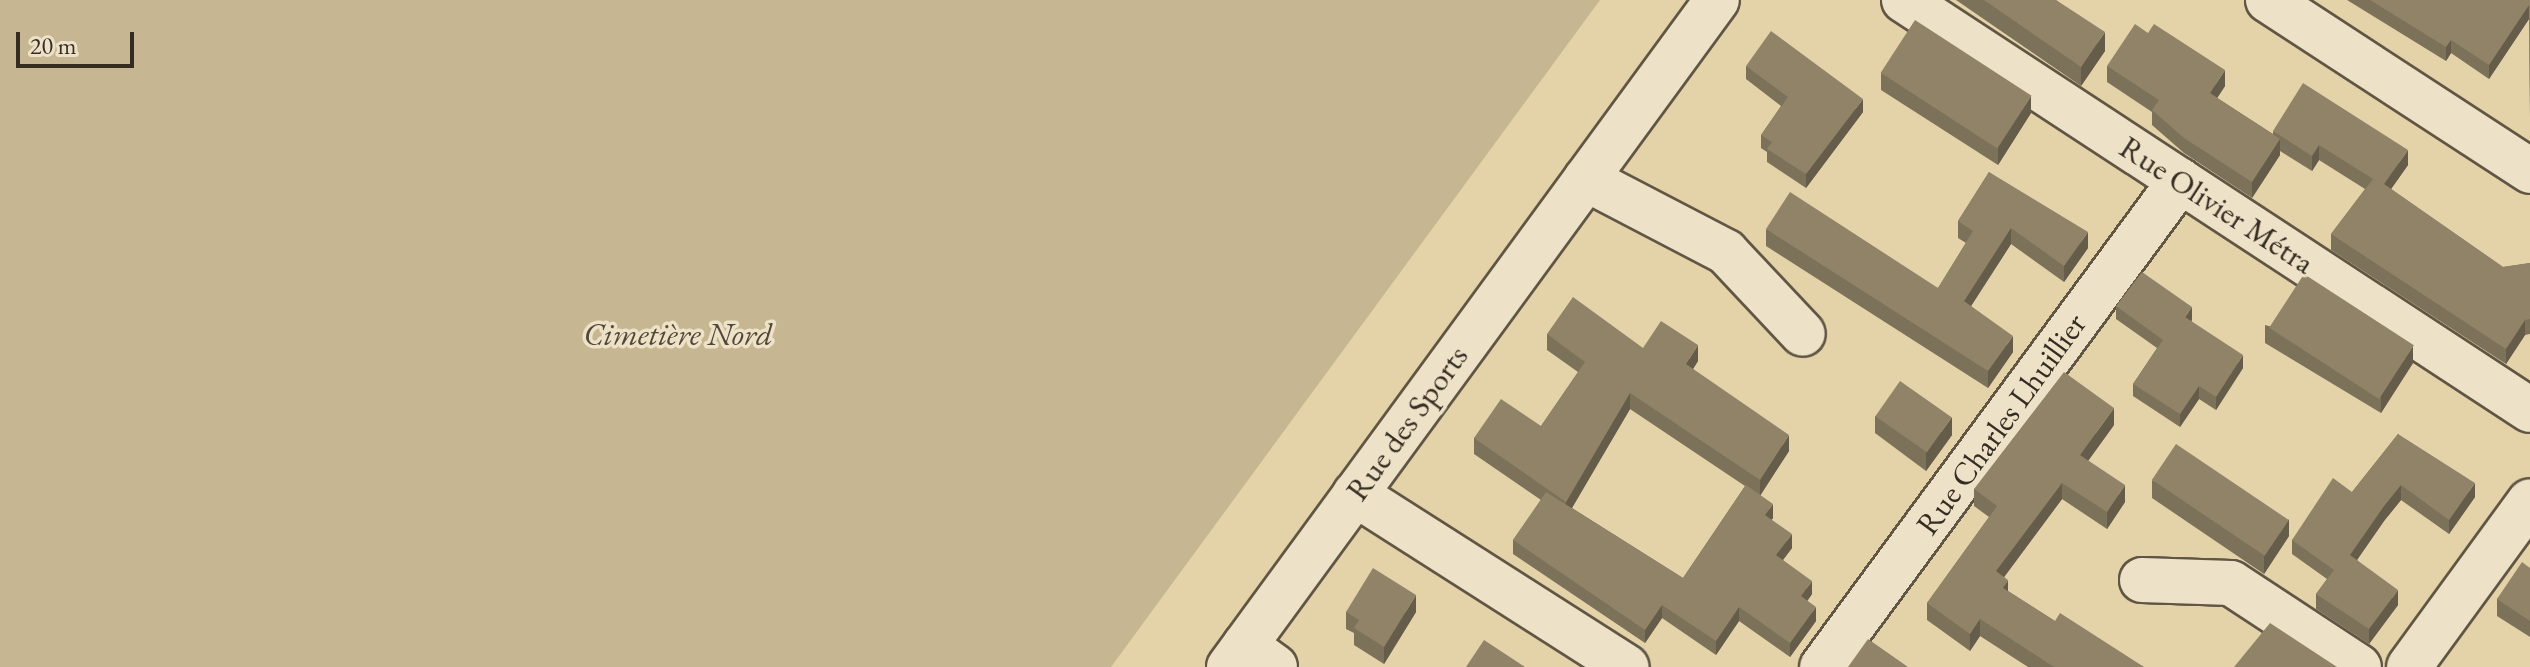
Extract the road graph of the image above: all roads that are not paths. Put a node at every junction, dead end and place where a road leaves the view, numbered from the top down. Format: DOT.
graph roads {
  1 [pos="1717,0"];
  2 [pos="1904,0"];
  3 [pos="2268,0"];
  4 [pos="2530,171"];
  5 [pos="1586,179"];
  6 [pos="2180,181"];
  7 [pos="1803,334"];
  8 [pos="2530,410"];
  9 [pos="1355,494"];
  10 [pos="2530,501"];
  11 [pos="2142,580"];
  12 [pos="1250,660"];
  13 [pos="2413,666"];
  14 [pos="1627,667"];
  15 [pos="1822,667"];
  16 [pos="2359,667"];
  1 -- 5 [label="street, Rue des Sports"];
  2 -- 6 [label="street, Rue Olivier Métra"];
  3 -- 4 [label="street"];
  5 -- 7 [label="street"];
  5 -- 9 [label="street, Rue des Sports"];
  6 -- 8 [label="street, Rue Olivier Métra"];
  6 -- 15 [label="street, Rue Charles Lhuillier"];
  9 -- 12 [label="street, Rue des Sports"];
  9 -- 14 [label="street"];
  10 -- 13 [label="street"];
  11 -- 16 [label="street"];
}
